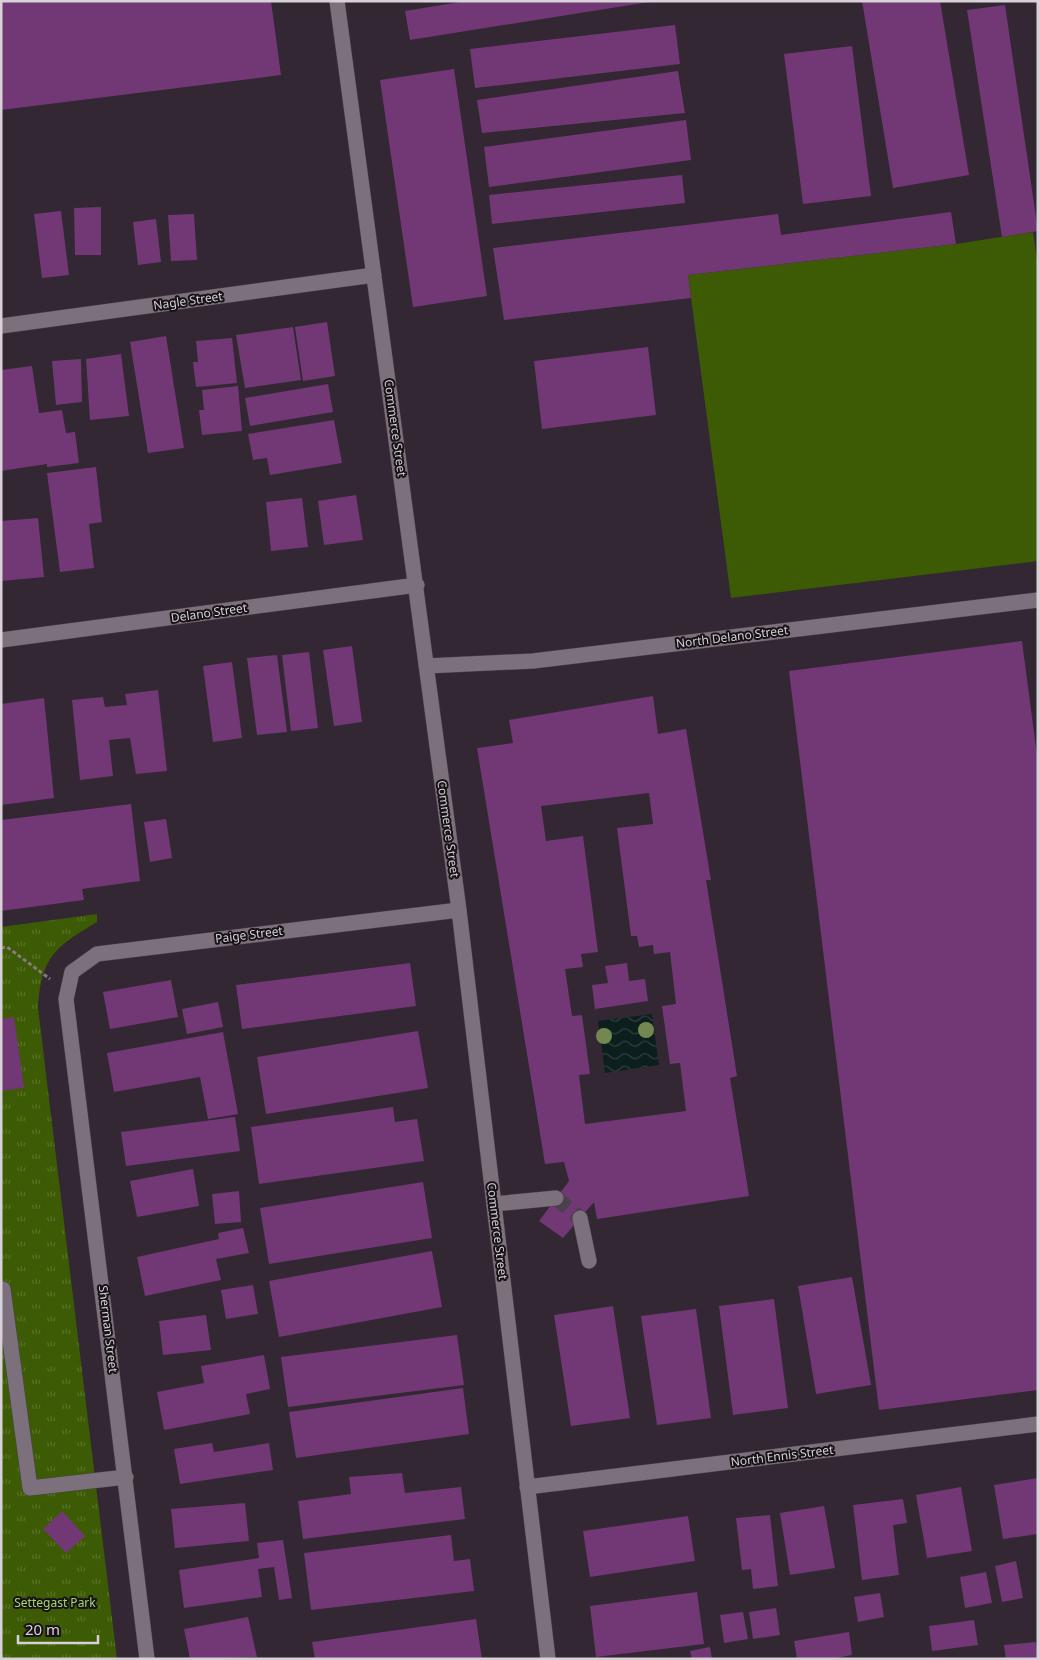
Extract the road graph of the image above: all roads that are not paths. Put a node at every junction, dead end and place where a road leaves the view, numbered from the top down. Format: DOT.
graph roads {
  1 [pos="337,1"];
  2 [pos="374,276"];
  3 [pos="1,326"];
  4 [pos="417,585"];
  5 [pos="1038,600"];
  6 [pos="1,640"];
  7 [pos="426,666"];
  8 [pos="459,910"];
  9 [pos="67,995"];
  10 [pos="556,1198"];
  11 [pos="494,1204"];
  12 [pos="580,1218"];
  13 [pos="589,1261"];
  14 [pos="3,1289"];
  15 [pos="1038,1424"];
  16 [pos="126,1477"];
  17 [pos="527,1487"];
  18 [pos="147,1659"];
  19 [pos="548,1659"];
  1 -- 2 [label="street, Commerce Street"];
  2 -- 3 [label="street, Nagle Street"];
  2 -- 4 [label="street, Commerce Street"];
  4 -- 6 [label="street, Delano Street"];
  4 -- 7 [label="street, Commerce Street"];
  5 -- 7 [label="street, North Delano Street"];
  7 -- 8 [label="street, Commerce Street"];
  8 -- 9 [label="street, Paige Street"];
  8 -- 11 [label="street, Commerce Street"];
  9 -- 16 [label="street, Sherman Street"];
  10 -- 11 [label="street"];
  11 -- 17 [label="street, Commerce Street"];
  12 -- 13 [label="street"];
  14 -- 16 [label="street"];
  15 -- 17 [label="street, North Ennis Street"];
  16 -- 18 [label="street, Sherman Street"];
  17 -- 19 [label="street, Commerce Street"];
}
